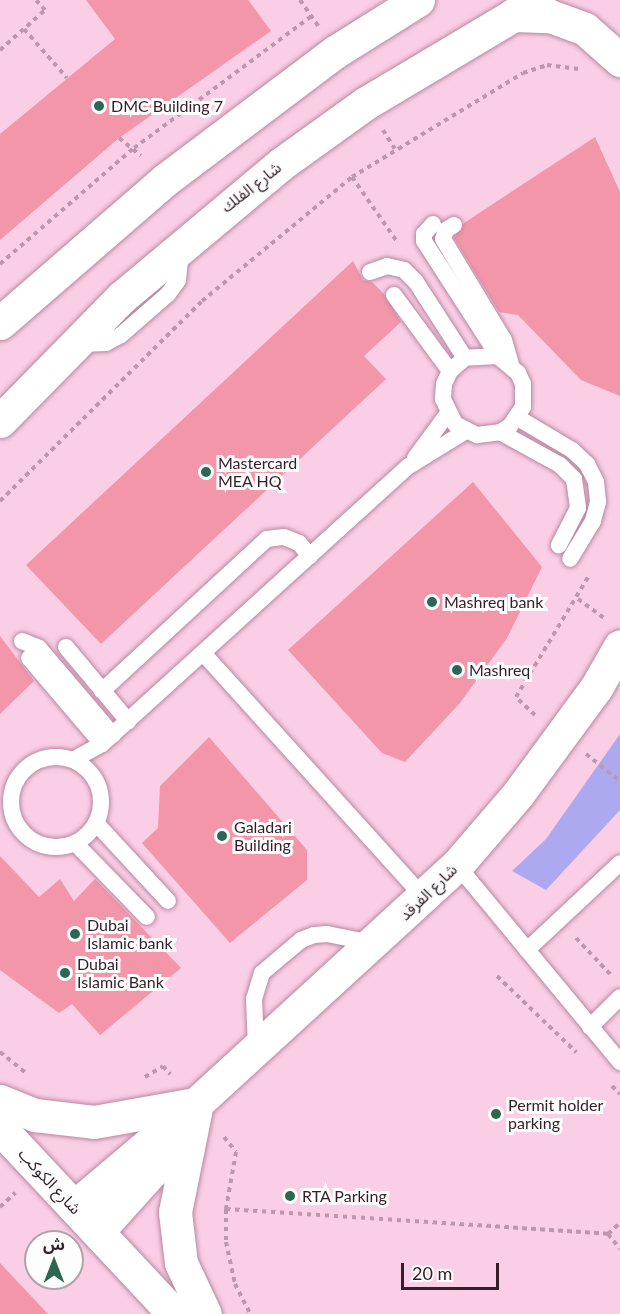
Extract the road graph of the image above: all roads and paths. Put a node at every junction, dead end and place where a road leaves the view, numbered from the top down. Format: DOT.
graph roads {
  1 [pos="36,0"];
  2 [pos="300,0"];
  3 [pos="418,0"];
  4 [pos="526,8"];
  5 [pos="24,29"];
  6 [pos="0,50"];
  7 [pos="620,60"];
  8 [pos="589,71"];
  9 [pos="68,78"];
  10 [pos="433,224"];
  11 [pos="454,225"];
  12 [pos="0,264"];
  13 [pos="370,273"];
  14 [pos="394,295"];
  15 [pos="0,323"];
  16 [pos="465,358"];
  17 [pos="504,360"];
  18 [pos="450,370"];
  19 [pos="448,413"];
  20 [pos="518,418"];
  21 [pos="0,421"];
  22 [pos="466,431"];
  23 [pos="500,432"];
  24 [pos="409,466"];
  25 [pos="0,501"];
  26 [pos="559,545"];
  27 [pos="310,556"];
  28 [pos="570,559"];
  29 [pos="592,569"];
  30 [pos="578,599"];
  31 [pos="602,617"];
  32 [pos="22,641"];
  33 [pos="620,646"];
  34 [pos="66,647"];
  35 [pos="203,653"];
  36 [pos="29,658"];
  37 [pos="102,691"];
  38 [pos="534,714"];
  39 [pos="128,721"];
  40 [pos="108,740"];
  41 [pos="73,760"];
  42 [pos="95,779"];
  43 [pos="96,822"];
  44 [pos="75,843"];
  45 [pos="620,863"];
  46 [pos="457,865"];
  47 [pos="424,898"];
  48 [pos="168,901"];
  49 [pos="147,917"];
  50 [pos="559,920"];
  51 [pos="373,943"];
  52 [pos="527,950"];
  53 [pos="497,976"];
  54 [pos="612,977"];
  55 [pos="620,997"];
  56 [pos="591,1027"];
  57 [pos="256,1048"];
  58 [pos="585,1061"];
  59 [pos="620,1062"];
  60 [pos="603,1078"];
  61 [pos="620,1094"];
  62 [pos="0,1101"];
  63 [pos="197,1103"];
  64 [pos="0,1128"];
  65 [pos="74,1207"];
  66 [pos="226,1209"];
  67 [pos="620,1223"];
  68 [pos="98,1231"];
  69 [pos="608,1234"];
  70 [pos="620,1249"];
  71 [pos="174,1314"];
  72 [pos="205,1314"];
  1 -- 5 [label="path"];
  2 -- 12 [label="path"];
  3 -- 15 [label="street"];
  4 -- 7 [label="street"];
  4 -- 21 [label="street, شارع الفلك"];
  5 -- 6 [label="path"];
  5 -- 9 [label="path"];
  8 -- 25 [label="path"];
  10 -- 17 [label="lane"];
  11 -- 17 [label="lane"];
  13 -- 16 [label="lane"];
  14 -- 18 [label="lane"];
  16 -- 17 [label="lane"];
  16 -- 18 [label="lane"];
  17 -- 20 [label="lane"];
  18 -- 19 [label="lane"];
  19 -- 22 [label="lane"];
  19 -- 24 [label="lane"];
  20 -- 23 [label="lane"];
  20 -- 28 [label="lane"];
  22 -- 23 [label="lane"];
  22 -- 24 [label="lane"];
  23 -- 26 [label="lane"];
  24 -- 27 [label="lane"];
  27 -- 35 [label="lane"];
  27 -- 37 [label="lane"];
  29 -- 30 [label="path"];
  30 -- 31 [label="path"];
  30 -- 38 [label="path"];
  32 -- 40 [label="lane"];
  33 -- 46 [label="street, شارع الفرقد"];
  34 -- 37 [label="lane"];
  35 -- 39 [label="lane"];
  35 -- 47 [label="lane"];
  36 -- 40 [label="lane"];
  37 -- 39 [label="lane"];
  39 -- 40 [label="lane"];
  40 -- 41 [label="lane"];
  40 -- 42 [label="lane"];
  41 -- 42 [label="lane"];
  41 -- 44 [label="lane"];
  42 -- 43 [label="lane"];
  43 -- 44 [label="lane"];
  43 -- 48 [label="lane"];
  44 -- 49 [label="lane"];
  45 -- 50 [label="lane"];
  46 -- 47 [label="street, شارع الفرقد"];
  46 -- 52 [label="lane"];
  47 -- 51 [label="street, شارع الفرقد"];
  50 -- 52 [label="lane"];
  50 -- 54 [label="path"];
  51 -- 57 [label="street, شارع الفرقد"];
  51 -- 57 [label="lane"];
  52 -- 56 [label="lane"];
  53 -- 58 [label="path"];
  55 -- 56 [label="lane"];
  56 -- 59 [label="lane"];
  57 -- 63 [label="street, شارع الفرقد"];
  60 -- 61 [label="path"];
  62 -- 63 [label="street"];
  63 -- 65 [label="street, شارع الفرقد"];
  63 -- 68 [label="street, شارع الفرقد"];
  63 -- 72 [label="street"];
  64 -- 65 [label="street, شارع الكوكب"];
  65 -- 68 [label="street, شارع الكوكب"];
  66 -- 69 [label="path"];
  67 -- 69 [label="path"];
  68 -- 71 [label="street, شارع الكوكب"];
  69 -- 70 [label="path"];
}
